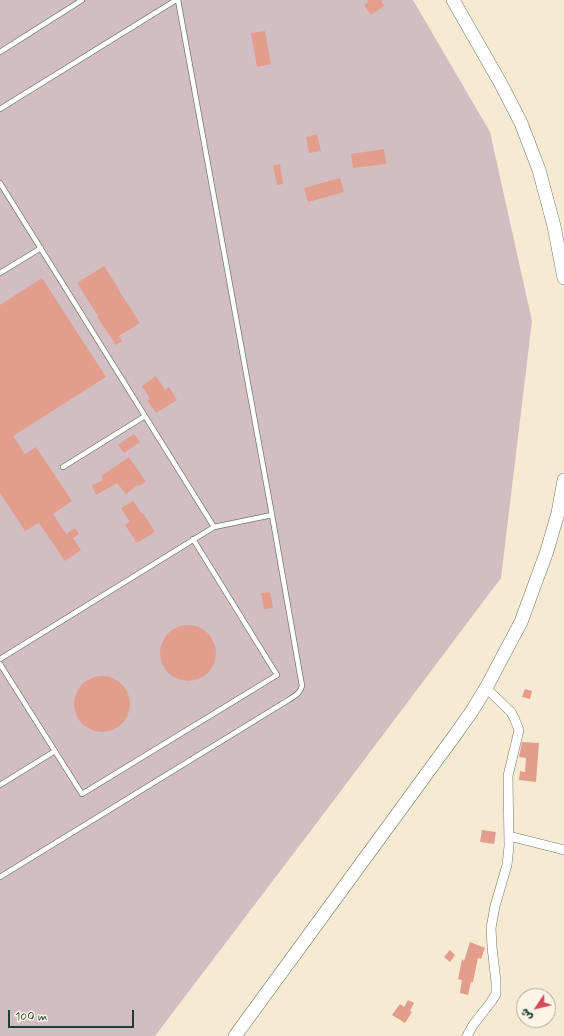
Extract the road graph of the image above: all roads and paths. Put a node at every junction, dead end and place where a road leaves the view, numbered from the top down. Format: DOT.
graph roads {
  1 [pos="82,0"];
  2 [pos="177,0"];
  3 [pos="453,0"];
  4 [pos="0,52"];
  5 [pos="0,109"];
  6 [pos="0,183"];
  7 [pos="40,248"];
  8 [pos="0,273"];
  9 [pos="564,278"];
  10 [pos="145,416"];
  11 [pos="63,467"];
  12 [pos="564,480"];
  13 [pos="272,515"];
  14 [pos="214,527"];
  15 [pos="193,539"];
  16 [pos="0,659"];
  17 [pos="0,664"];
  18 [pos="486,688"];
  19 [pos="55,751"];
  20 [pos="0,785"];
  21 [pos="509,836"];
  22 [pos="564,850"];
  23 [pos="0,877"];
  24 [pos="235,1036"];
  25 [pos="467,1036"];
  1 -- 4 [label="lane"];
  2 -- 5 [label="lane"];
  2 -- 13 [label="lane"];
  3 -- 9 [label="main road"];
  6 -- 7 [label="lane"];
  7 -- 8 [label="lane"];
  7 -- 10 [label="lane"];
  10 -- 11 [label="lane"];
  10 -- 14 [label="lane"];
  12 -- 18 [label="main road"];
  13 -- 14 [label="lane"];
  13 -- 23 [label="lane"];
  14 -- 15 [label="lane"];
  15 -- 16 [label="lane"];
  15 -- 19 [label="lane"];
  17 -- 19 [label="lane"];
  18 -- 21 [label="street"];
  18 -- 24 [label="main road"];
  19 -- 20 [label="lane"];
  21 -- 22 [label="street"];
  21 -- 25 [label="street"];
}
